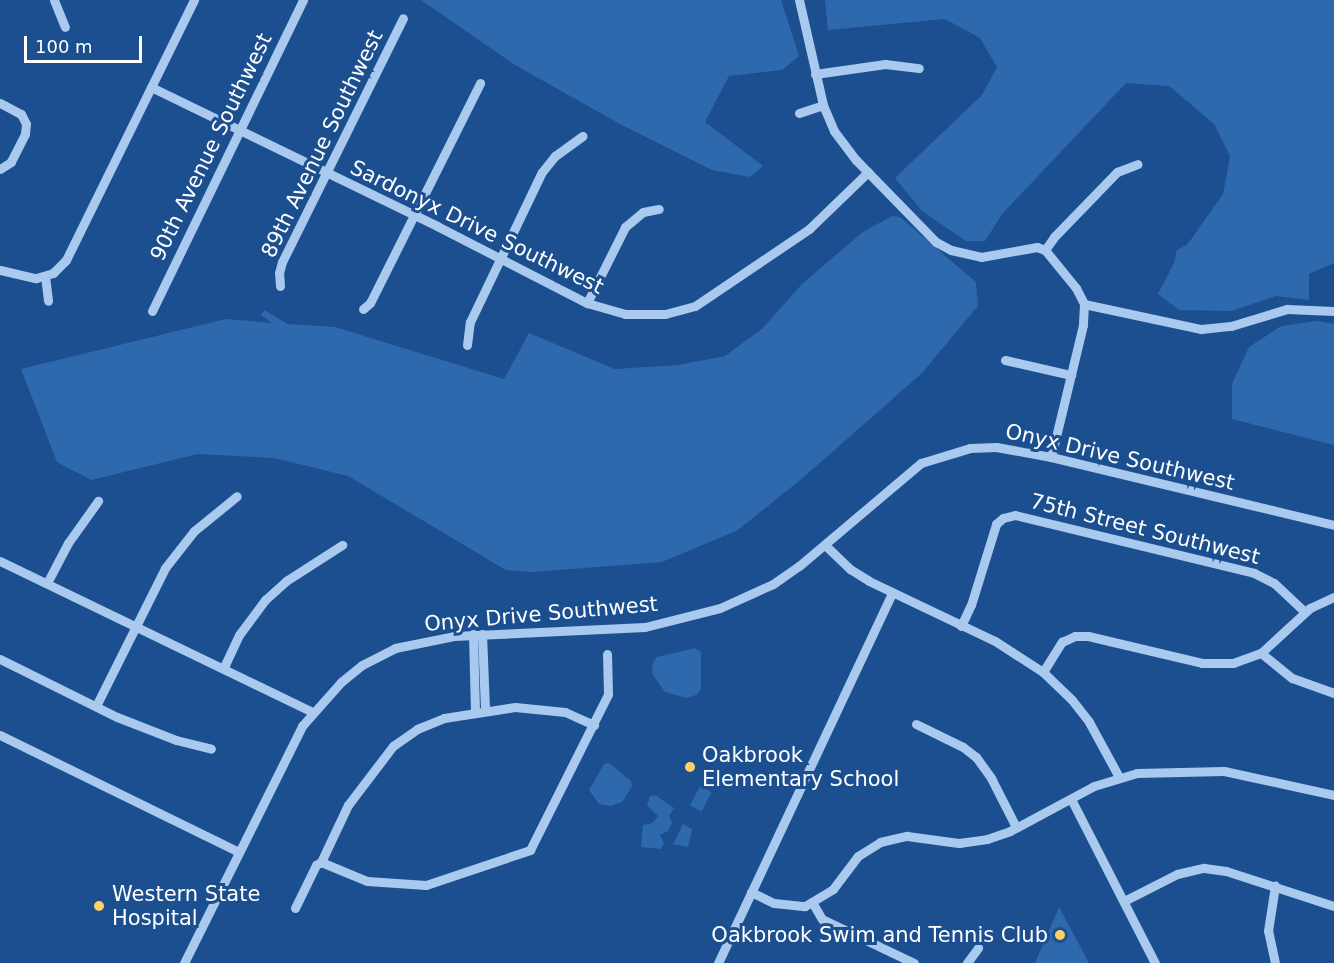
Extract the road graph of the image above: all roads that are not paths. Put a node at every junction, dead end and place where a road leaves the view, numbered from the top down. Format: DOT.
graph roads {
  1 [pos="54,0"];
  2 [pos="194,0"];
  3 [pos="303,0"];
  4 [pos="799,0"];
  5 [pos="403,18"];
  6 [pos="65,27"];
  7 [pos="919,68"];
  8 [pos="815,74"];
  9 [pos="480,83"];
  10 [pos="151,87"];
  11 [pos="0,103"];
  12 [pos="824,105"];
  13 [pos="799,113"];
  14 [pos="239,130"];
  15 [pos="583,136"];
  16 [pos="1138,164"];
  17 [pos="3,168"];
  18 [pos="868,172"];
  19 [pos="327,173"];
  20 [pos="659,209"];
  21 [pos="413,214"];
  22 [pos="1045,250"];
  23 [pos="500,260"];
  24 [pos="0,270"];
  25 [pos="45,276"];
  26 [pos="280,286"];
  27 [pos="48,301"];
  28 [pos="587,303"];
  29 [pos="1084,304"];
  30 [pos="363,309"];
  31 [pos="152,311"];
  32 [pos="1334,311"];
  33 [pos="467,345"];
  34 [pos="1005,360"];
  35 [pos="1071,375"];
  36 [pos="1051,457"];
  37 [pos="237,495"];
  38 [pos="98,501"];
  39 [pos="1334,525"];
  40 [pos="342,545"];
  41 [pos="825,545"];
  42 [pos="0,561"];
  43 [pos="47,584"];
  44 [pos="892,593"];
  45 [pos="1334,597"];
  46 [pos="1305,612"];
  47 [pos="136,626"];
  48 [pos="961,626"];
  49 [pos="478,634"];
  50 [pos="1262,653"];
  51 [pos="607,654"];
  52 [pos="0,659"];
  53 [pos="224,667"];
  54 [pos="1043,672"];
  55 [pos="1334,693"];
  56 [pos="96,706"];
  57 [pos="485,710"];
  58 [pos="312,712"];
  59 [pos="475,712"];
  60 [pos="916,724"];
  61 [pos="594,725"];
  62 [pos="0,735"];
  63 [pos="211,749"];
  64 [pos="1119,777"];
  65 [pos="1334,795"];
  66 [pos="1071,798"];
  67 [pos="1016,827"];
  68 [pos="239,852"];
  69 [pos="321,862"];
  70 [pos="1275,886"];
  71 [pos="751,892"];
  72 [pos="1124,901"];
  73 [pos="812,902"];
  74 [pos="1334,906"];
  75 [pos="295,908"];
  76 [pos="978,948"];
  77 [pos="184,963"];
  78 [pos="718,963"];
  79 [pos="914,963"];
  80 [pos="968,963"];
  81 [pos="1155,963"];
  82 [pos="1275,963"];
  1 -- 6 [label="street"];
  2 -- 10 [label="street"];
  3 -- 14 [label="street, 90th Avenue Southwest"];
  4 -- 8 [label="street"];
  5 -- 19 [label="street, 89th Avenue Southwest"];
  7 -- 8 [label="street"];
  8 -- 12 [label="street"];
  9 -- 21 [label="street"];
  10 -- 14 [label="street, Sardonyx Drive Southwest"];
  10 -- 25 [label="street"];
  11 -- 17 [label="street"];
  12 -- 13 [label="street"];
  12 -- 18 [label="street"];
  14 -- 19 [label="street, Sardonyx Drive Southwest"];
  14 -- 31 [label="street, 90th Avenue Southwest"];
  15 -- 23 [label="street"];
  16 -- 22 [label="street"];
  18 -- 22 [label="street"];
  18 -- 28 [label="street, Sardonyx Drive Southwest"];
  19 -- 21 [label="street, Sardonyx Drive Southwest"];
  19 -- 26 [label="street, 89th Avenue Southwest"];
  20 -- 28 [label="street"];
  21 -- 23 [label="street, Sardonyx Drive Southwest"];
  21 -- 30 [label="street"];
  22 -- 29 [label="street"];
  23 -- 28 [label="street, Sardonyx Drive Southwest"];
  23 -- 33 [label="street"];
  24 -- 25 [label="street"];
  25 -- 27 [label="street"];
  29 -- 32 [label="street"];
  29 -- 35 [label="street"];
  34 -- 35 [label="street"];
  35 -- 36 [label="street"];
  36 -- 39 [label="street, Onyx Drive Southwest"];
  36 -- 41 [label="street, Onyx Drive Southwest"];
  37 -- 47 [label="street"];
  38 -- 43 [label="street"];
  40 -- 53 [label="street"];
  41 -- 44 [label="street"];
  41 -- 49 [label="street, Onyx Drive Southwest"];
  42 -- 43 [label="street"];
  43 -- 47 [label="street"];
  44 -- 48 [label="street"];
  44 -- 71 [label="street"];
  45 -- 46 [label="street"];
  46 -- 48 [label="street, 75th Street Southwest"];
  46 -- 50 [label="street"];
  47 -- 53 [label="street"];
  47 -- 56 [label="street"];
  48 -- 54 [label="street"];
  49 -- 57 [label="street"];
  49 -- 58 [label="street, Onyx Drive Southwest"];
  49 -- 59 [label="street"];
  50 -- 54 [label="street"];
  50 -- 55 [label="street"];
  51 -- 61 [label="street"];
  52 -- 56 [label="street"];
  53 -- 58 [label="street"];
  54 -- 64 [label="street"];
  56 -- 63 [label="street"];
  57 -- 59 [label="street"];
  57 -- 61 [label="street"];
  58 -- 68 [label="street, Onyx Drive Southwest"];
  59 -- 69 [label="street"];
  60 -- 67 [label="street"];
  61 -- 69 [label="street"];
  62 -- 68 [label="street"];
  64 -- 65 [label="street"];
  64 -- 66 [label="street"];
  66 -- 67 [label="street"];
  66 -- 72 [label="street"];
  67 -- 73 [label="street"];
  68 -- 77 [label="street, Onyx Drive Southwest"];
  69 -- 75 [label="street"];
  70 -- 72 [label="street"];
  70 -- 74 [label="street"];
  70 -- 82 [label="street"];
  71 -- 73 [label="street"];
  71 -- 78 [label="street"];
  72 -- 81 [label="street"];
  73 -- 79 [label="street"];
  76 -- 80 [label="street"];
}
